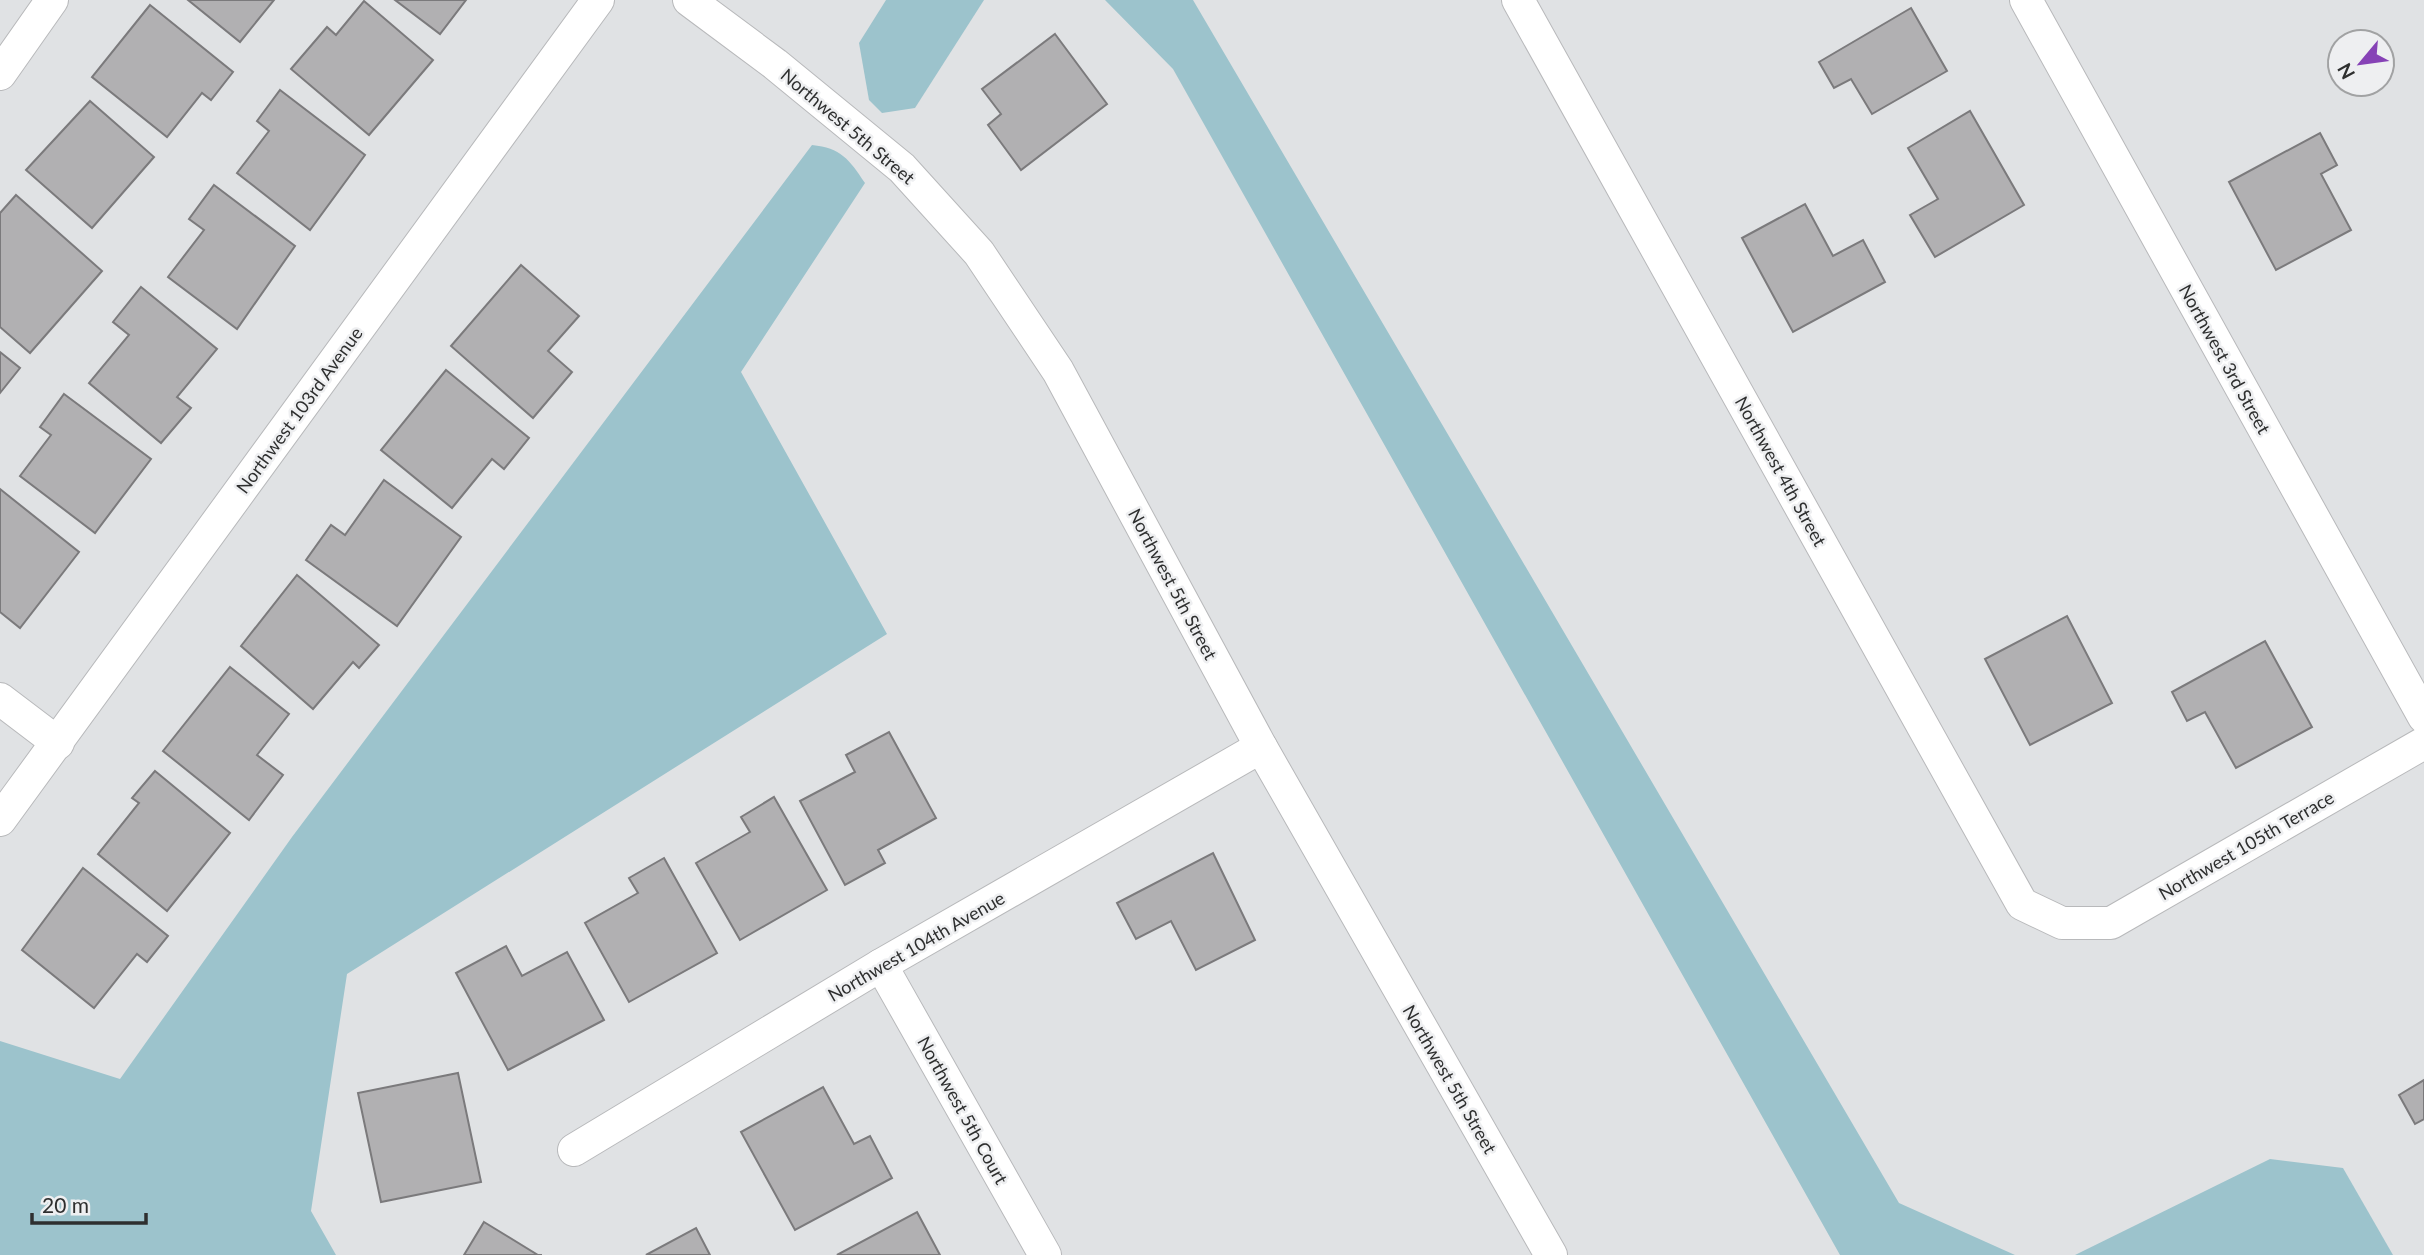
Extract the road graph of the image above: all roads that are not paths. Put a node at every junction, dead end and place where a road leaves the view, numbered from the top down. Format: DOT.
graph roads {
  1 [pos="52,0"];
  2 [pos="598,0"];
  3 [pos="689,0"];
  4 [pos="1518,0"];
  5 [pos="2026,0"];
  6 [pos="0,74"];
  7 [pos="0,699"];
  8 [pos="2424,717"];
  9 [pos="58,743"];
  10 [pos="2424,743"];
  11 [pos="1261,747"];
  12 [pos="0,820"];
  13 [pos="2062,923"];
  14 [pos="881,965"];
  15 [pos="574,1150"];
  16 [pos="1045,1255"];
  17 [pos="1551,1255"];
  1 -- 6 [label="street"];
  2 -- 9 [label="street, Northwest 103rd Avenue"];
  3 -- 11 [label="street, Northwest 5th Street"];
  4 -- 13 [label="street, Northwest 4th Street"];
  5 -- 8 [label="street, Northwest 3rd Street"];
  7 -- 9 [label="street"];
  9 -- 12 [label="street, Northwest 103rd Avenue"];
  10 -- 13 [label="street, Northwest 105th Terrace"];
  11 -- 14 [label="street, Northwest 104th Avenue"];
  11 -- 17 [label="street, Northwest 5th Street"];
  14 -- 15 [label="street, Northwest 104th Avenue"];
  14 -- 16 [label="street, Northwest 5th Court"];
}
